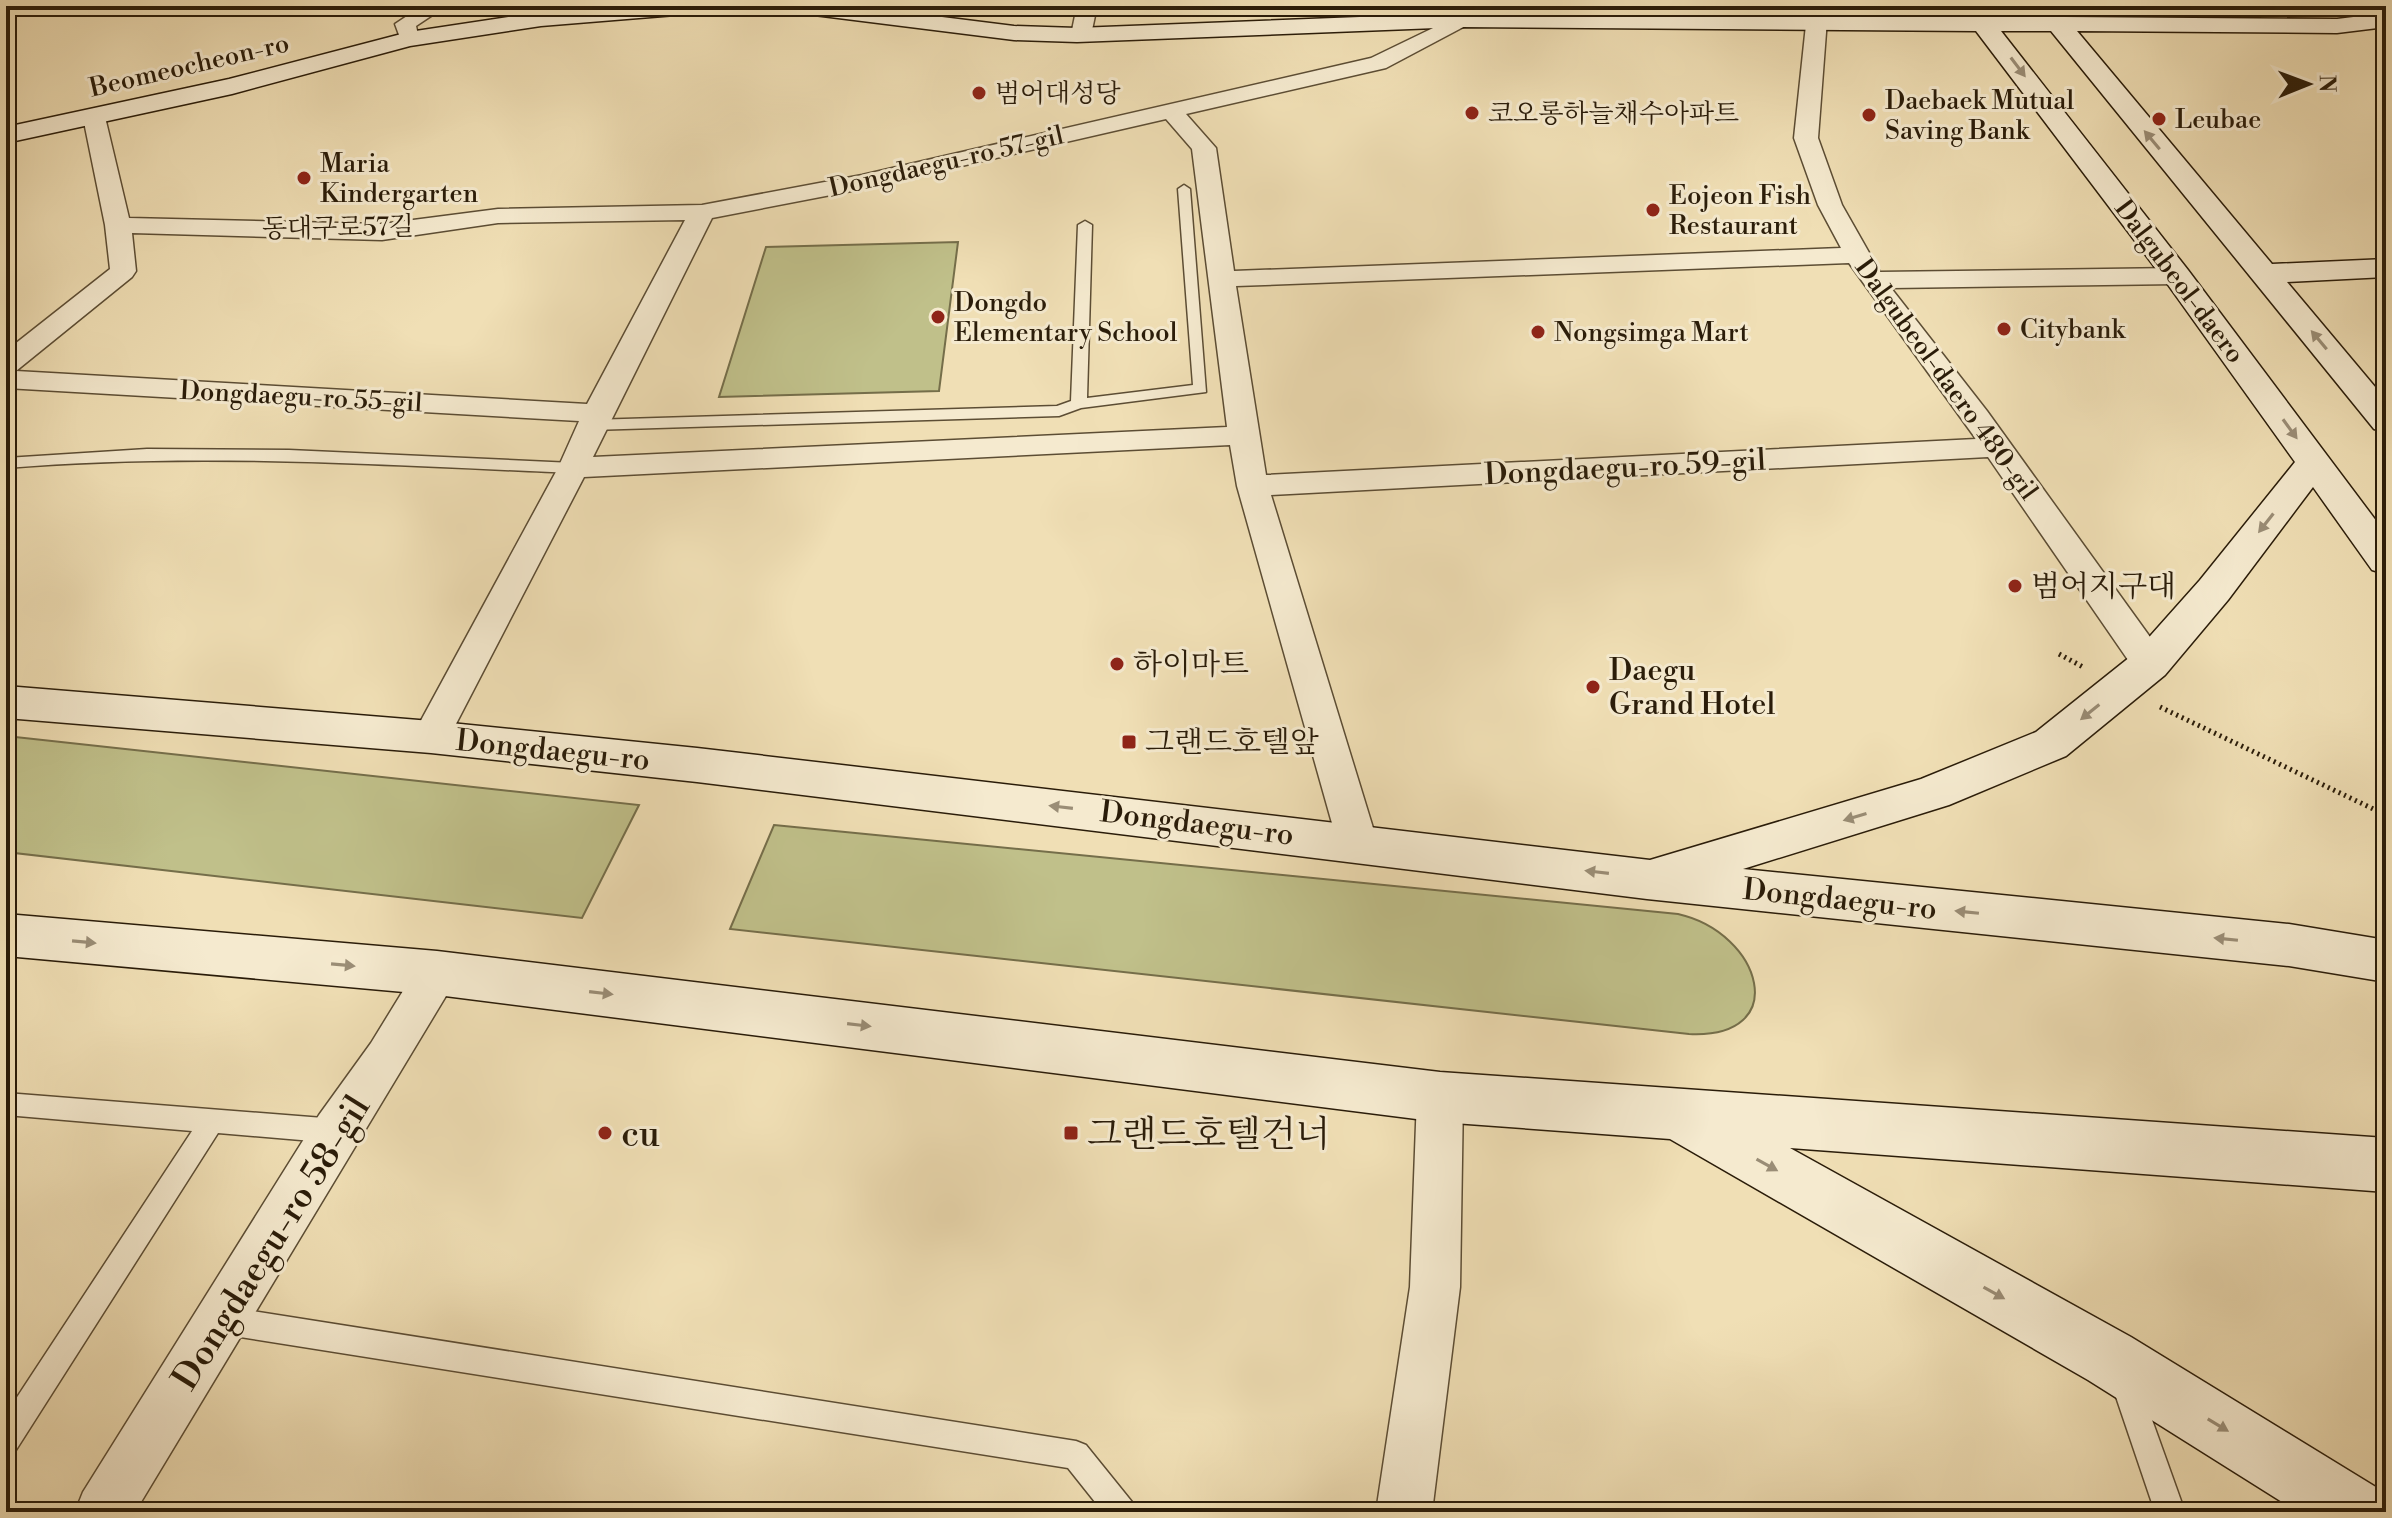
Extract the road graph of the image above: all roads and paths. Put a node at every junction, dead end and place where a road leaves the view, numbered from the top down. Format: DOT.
graph roads {
  1 [pos="436,6"];
  2 [pos="1087,6"];
  3 [pos="1818,14"];
  4 [pos="1977,14"];
  5 [pos="2050,15"];
  6 [pos="1462,20"];
  7 [pos="2386,20"];
  8 [pos="1081,35"];
  9 [pos="409,39"];
  10 [pos="1170,109"];
  11 [pos="94,117"];
  12 [pos="6,135"];
  13 [pos="1184,189"];
  14 [pos="702,212"];
  15 [pos="118,225"];
  16 [pos="1085,225"];
  17 [pos="1857,255"];
  18 [pos="2386,268"];
  19 [pos="1212,274"];
  20 [pos="2262,274"];
  21 [pos="2177,276"];
  22 [pos="1871,280"];
  23 [pos="6,365"];
  24 [pos="2341,366"];
  25 [pos="6,379"];
  26 [pos="2386,398"];
  27 [pos="1079,404"];
  28 [pos="594,419"];
  29 [pos="2386,422"];
  30 [pos="1243,435"];
  31 [pos="1996,447"];
  32 [pos="2314,461"];
  33 [pos="6,463"];
  34 [pos="573,468"];
  35 [pos="1253,486"];
  36 [pos="2386,561"];
  37 [pos="2059,654"];
  38 [pos="2136,675"];
  39 [pos="6,702"];
  40 [pos="431,737"];
  41 [pos="2386,815"];
  42 [pos="1357,841"];
  43 [pos="1647,879"];
  44 [pos="6,935"];
  45 [pos="2289,945"];
  46 [pos="2386,961"];
  47 [pos="437,973"];
  48 [pos="2386,992"];
  49 [pos="1440,1097"];
  50 [pos="6,1104"];
  51 [pos="1675,1113"];
  52 [pos="212,1121"];
  53 [pos="336,1131"];
  54 [pos="2386,1165"];
  55 [pos="221,1320"];
  56 [pos="2120,1366"];
  57 [pos="6,1440"];
  58 [pos="2166,1508"];
  59 [pos="103,1512"];
  60 [pos="1122,1512"];
  61 [pos="1404,1512"];
  62 [pos="2356,1512"];
  1 -- 9 [label="street"];
  2 -- 8 [label="street"];
  3 -- 4 [label="main road, Beomeocheon-ro"];
  3 -- 6 [label="main road, Beomeocheon-ro"];
  3 -- 17 [label="street, Dalgubeol-daero 480-gil"];
  4 -- 5 [label="main road, Beomeocheon-ro"];
  4 -- 21 [label="main road, Dalgubeol-daero, one-way"];
  5 -- 7 [label="main road, Beomeocheon-ro"];
  20 -- 5 [label="main road, one-way"];
  6 -- 8 [label="main road, Beomeocheon-ro"];
  6 -- 10 [label="street, Dongdaegu-ro 57-gil"];
  8 -- 9 [label="main road, Beomeocheon-ro"];
  9 -- 11 [label="main road, Beomeocheon-ro"];
  10 -- 14 [label="street, Dongdaegu-ro 57-gil"];
  10 -- 19 [label="street"];
  11 -- 12 [label="main road, Beomeocheon-ro"];
  11 -- 15 [label="street"];
  13 -- 19 [label="lane"];
  14 -- 15 [label="street, 동대구로57길"];
  14 -- 28 [label="street"];
  15 -- 23 [label="street"];
  16 -- 27 [label="lane"];
  17 -- 19 [label="street"];
  17 -- 22 [label="street, Dalgubeol-daero 480-gil"];
  18 -- 20 [label="main road"];
  19 -- 27 [label="lane"];
  19 -- 30 [label="street"];
  24 -- 20 [label="main road, one-way"];
  21 -- 22 [label="street"];
  21 -- 32 [label="main road, Dalgubeol-daero, one-way"];
  22 -- 31 [label="street, Dalgubeol-daero 480-gil"];
  24 -- 26 [label="main road"];
  24 -- 29 [label="main road"];
  25 -- 28 [label="street, Dongdaegu-ro 55-gil"];
  27 -- 28 [label="lane"];
  28 -- 34 [label="street"];
  30 -- 34 [label="street"];
  30 -- 35 [label="street"];
  31 -- 35 [label="street, Dongdaegu-ro 59-gil"];
  31 -- 38 [label="street, Dalgubeol-daero 480-gil"];
  32 -- 36 [label="main road, Dalgubeol-daero"];
  32 -- 38 [label="main road, one-way"];
  33 -- 34 [label="lane, Dongdaegu-ro 55-gil"];
  34 -- 40 [label="street"];
  35 -- 42 [label="street"];
  37 -- 38 [label="path"];
  38 -- 41 [label="path"];
  38 -- 43 [label="main road, one-way"];
  39 -- 40 [label="main road, Dongdaegu-ro"];
  42 -- 40 [label="main road, Dongdaegu-ro, one-way"];
  43 -- 42 [label="main road, Dongdaegu-ro, one-way"];
  45 -- 43 [label="main road, Dongdaegu-ro, one-way"];
  44 -- 47 [label="main road, one-way"];
  45 -- 46 [label="main road, Dongdaegu-ro"];
  45 -- 48 [label="main road"];
  47 -- 49 [label="main road, one-way"];
  47 -- 53 [label="street, Dongdaegu-ro 58-gil"];
  49 -- 51 [label="main road"];
  49 -- 61 [label="street"];
  50 -- 52 [label="lane"];
  51 -- 54 [label="main road"];
  51 -- 56 [label="main road, one-way"];
  52 -- 53 [label="lane"];
  52 -- 57 [label="lane"];
  53 -- 55 [label="street, Dongdaegu-ro 58-gil"];
  55 -- 59 [label="street, Dongdaegu-ro 58-gil"];
  55 -- 60 [label="lane"];
  56 -- 58 [label="lane"];
  56 -- 62 [label="main road, one-way"];
}
